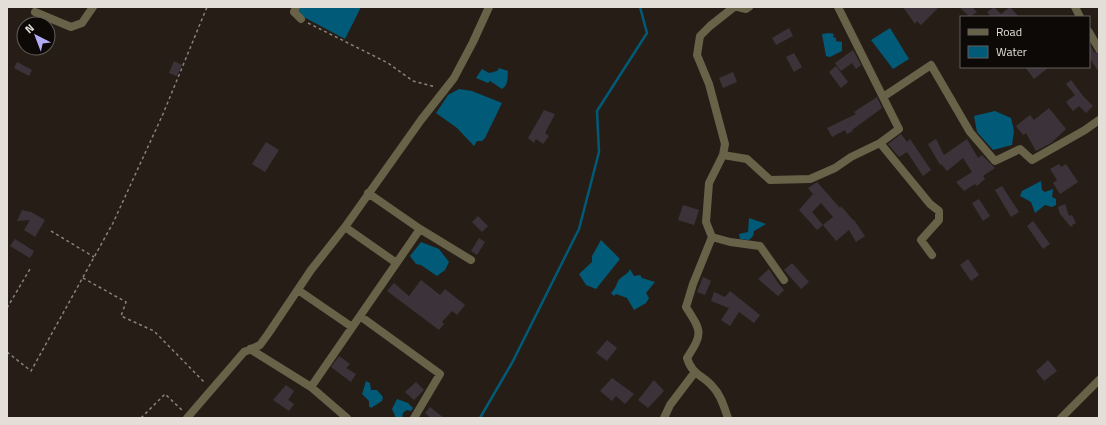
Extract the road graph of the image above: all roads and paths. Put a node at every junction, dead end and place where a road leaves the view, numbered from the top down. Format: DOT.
graph roads {
  1 [pos="93,7"];
  2 [pos="207,7"];
  3 [pos="296,7"];
  4 [pos="489,7"];
  5 [pos="734,7"];
  6 [pos="738,7"];
  7 [pos="749,7"];
  8 [pos="838,7"];
  9 [pos="1075,7"];
  10 [pos="35,12"];
  11 [pos="1080,16"];
  12 [pos="301,19"];
  13 [pos="1090,34"];
  14 [pos="1099,49"];
  15 [pos="446,89"];
  16 [pos="883,97"];
  17 [pos="1099,120"];
  18 [pos="880,143"];
  19 [pos="723,155"];
  20 [pos="368,193"];
  21 [pos="345,227"];
  22 [pos="420,229"];
  23 [pos="51,231"];
  24 [pos="712,237"];
  25 [pos="932,255"];
  26 [pos="94,257"];
  27 [pos="471,260"];
  28 [pos="395,262"];
  29 [pos="30,269"];
  30 [pos="82,278"];
  31 [pos="784,280"];
  32 [pos="298,290"];
  33 [pos="7,308"];
  34 [pos="360,316"];
  35 [pos="352,327"];
  36 [pos="250,349"];
  37 [pos="7,352"];
  38 [pos="695,372"];
  39 [pos="1099,380"];
  40 [pos="311,386"];
  41 [pos="212,390"];
  42 [pos="188,417"];
  43 [pos="140,418"];
  44 [pos="347,418"];
  45 [pos="414,418"];
  46 [pos="664,418"];
  47 [pos="728,418"];
  48 [pos="1061,418"];
  1 -- 10 [label="street"];
  2 -- 26 [label="path"];
  3 -- 12 [label="street"];
  4 -- 15 [label="street"];
  5 -- 19 [label="street"];
  6 -- 7 [label="street"];
  8 -- 16 [label="street"];
  9 -- 11 [label="street"];
  12 -- 15 [label="path"];
  13 -- 14 [label="street"];
  15 -- 20 [label="street"];
  16 -- 17 [label="street"];
  16 -- 18 [label="street"];
  18 -- 19 [label="street"];
  18 -- 25 [label="street"];
  19 -- 24 [label="street"];
  20 -- 21 [label="street"];
  20 -- 22 [label="street"];
  21 -- 28 [label="street"];
  21 -- 32 [label="street"];
  22 -- 27 [label="street"];
  22 -- 28 [label="street"];
  23 -- 26 [label="path"];
  24 -- 31 [label="street"];
  24 -- 38 [label="street"];
  26 -- 30 [label="path"];
  28 -- 34 [label="street"];
  29 -- 33 [label="path"];
  30 -- 37 [label="path"];
  30 -- 41 [label="path"];
  32 -- 35 [label="street"];
  32 -- 36 [label="street"];
  34 -- 35 [label="street"];
  34 -- 45 [label="street"];
  35 -- 40 [label="street"];
  36 -- 40 [label="street"];
  36 -- 41 [label="street"];
  38 -- 46 [label="street"];
  38 -- 47 [label="street"];
  39 -- 48 [label="street"];
  40 -- 44 [label="street"];
  41 -- 42 [label="street"];
  42 -- 43 [label="path"];
}
